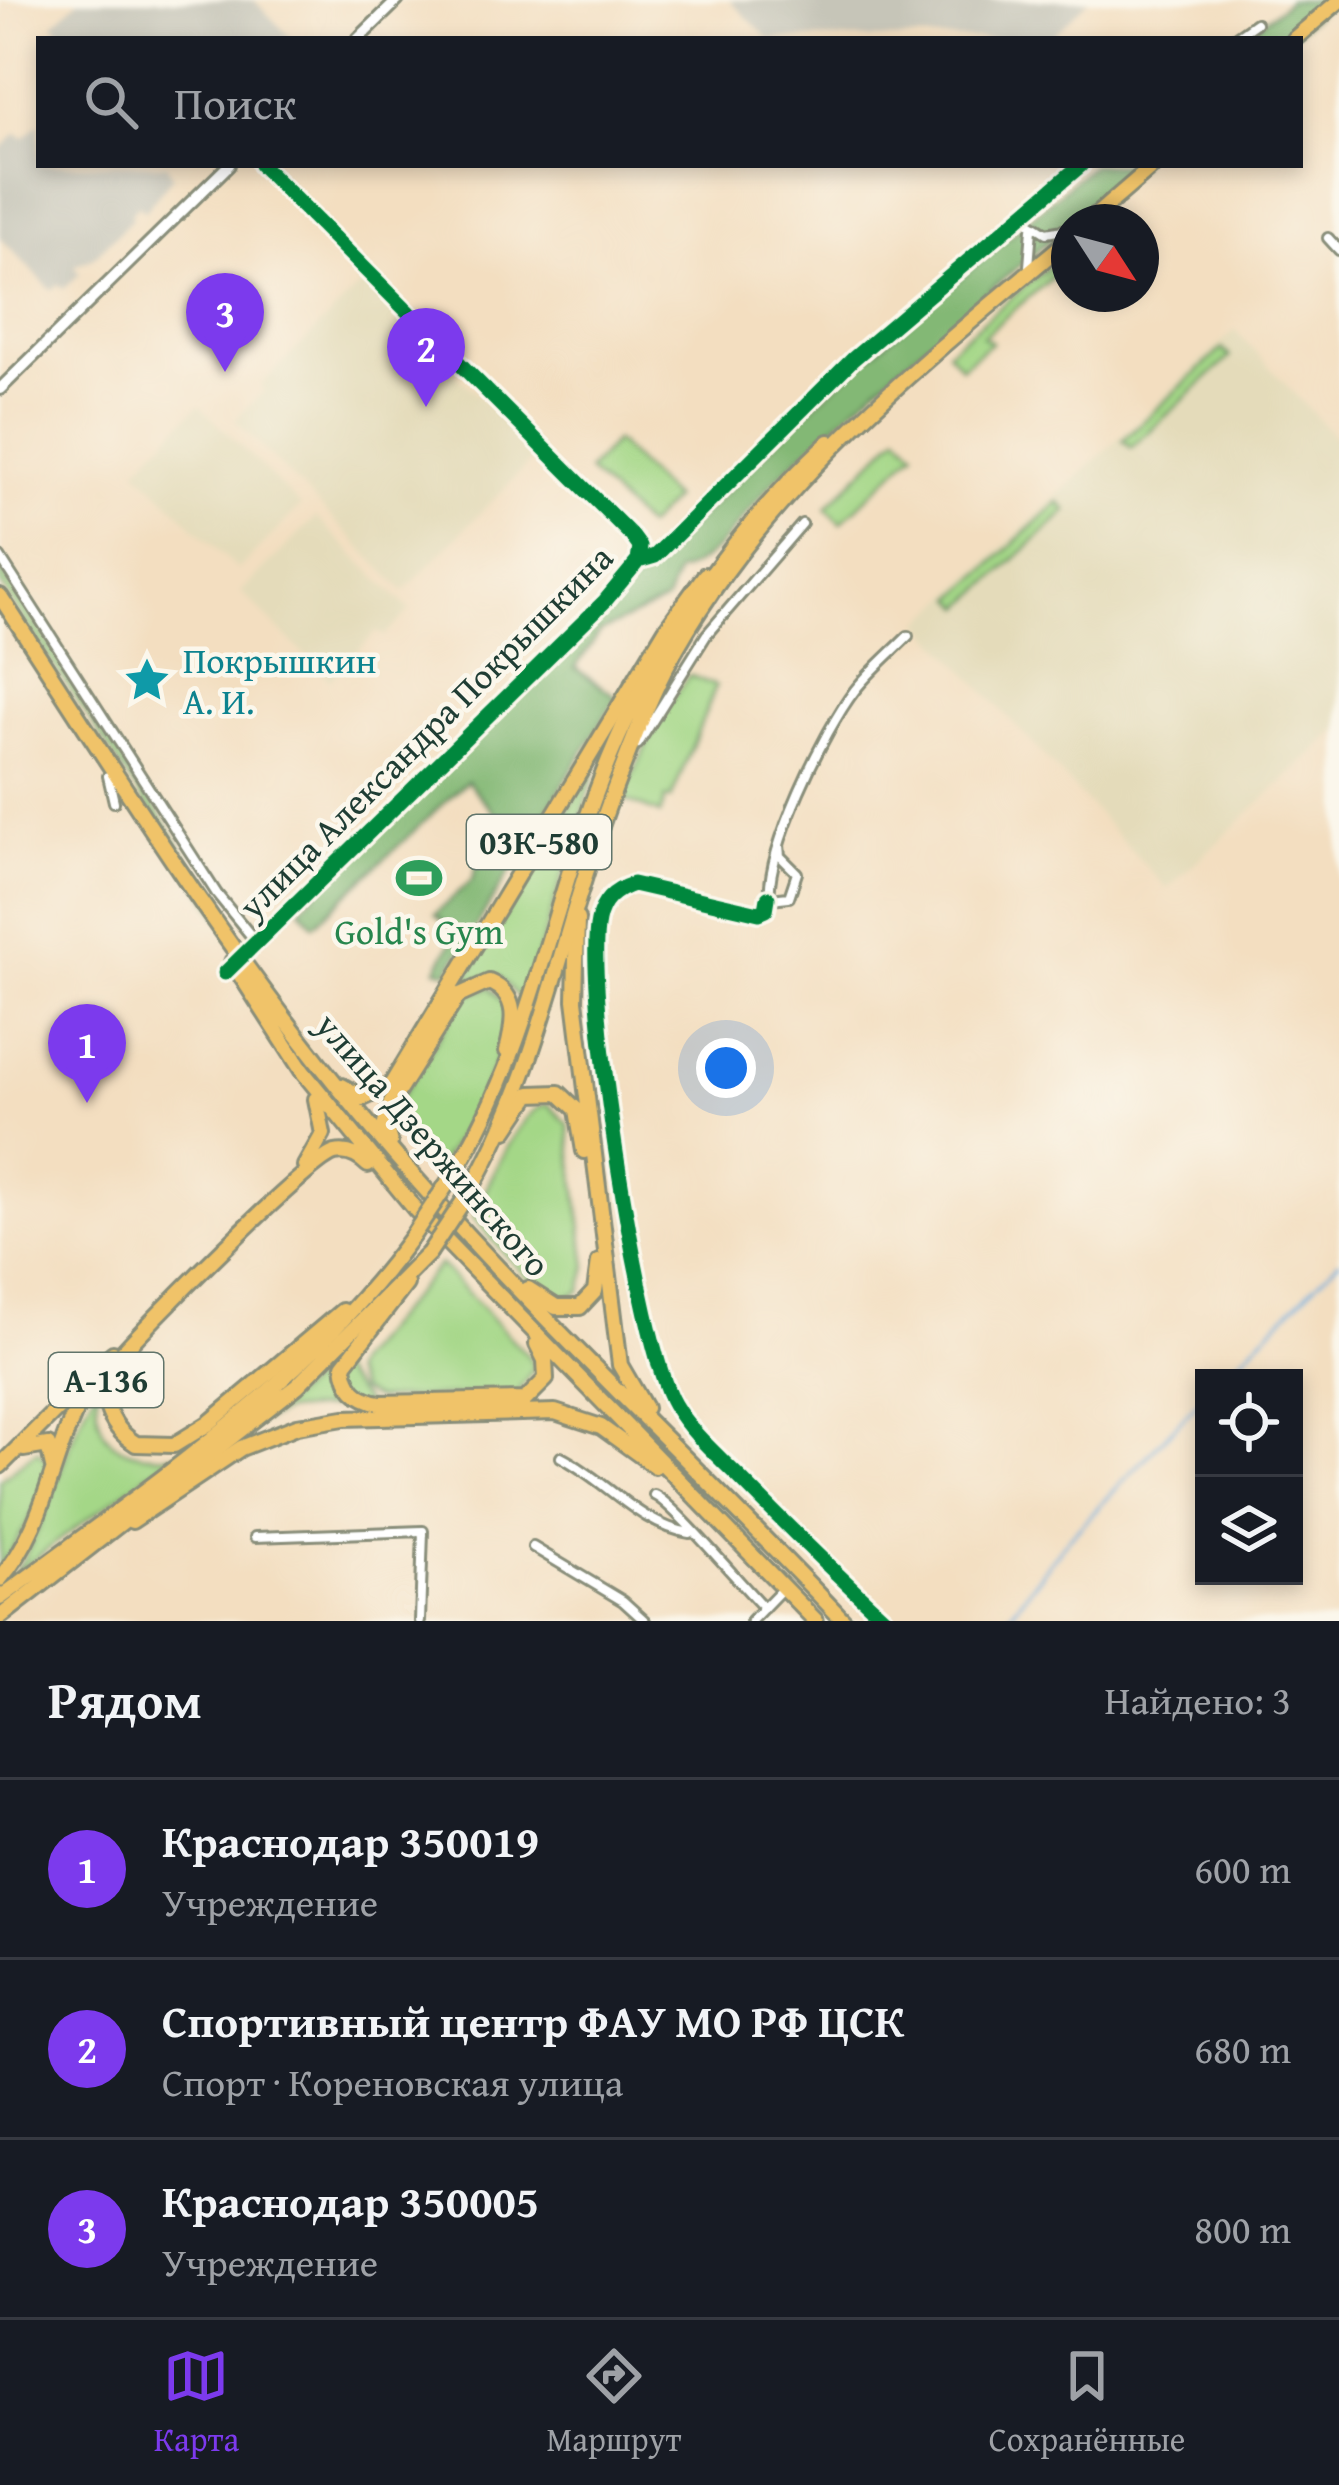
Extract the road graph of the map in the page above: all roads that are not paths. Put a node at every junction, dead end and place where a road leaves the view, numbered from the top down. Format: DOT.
graph roads {
  1 [pos="398,0"];
  2 [pos="1339,1"];
  3 [pos="1339,10"];
  4 [pos="1256,23"];
  5 [pos="361,36"];
  6 [pos="1237,36"];
  7 [pos="1302,36"];
  8 [pos="1303,37"];
  9 [pos="226,168"];
  10 [pos="264,168"];
  11 [pos="1078,168"];
  12 [pos="1147,168"];
  13 [pos="1105,204"];
  14 [pos="1021,217"];
  15 [pos="1032,228"];
  16 [pos="1051,233"];
  17 [pos="1328,238"];
  18 [pos="1051,248"];
  19 [pos="1051,249"];
  20 [pos="1339,250"];
  21 [pos="1030,266"];
  22 [pos="0,389"];
  23 [pos="802,524"];
  24 [pos="733,541"];
  25 [pos="0,557"];
  26 [pos="638,561"];
  27 [pos="0,596"];
  28 [pos="0,613"];
  29 [pos="908,636"];
  30 [pos="108,776"];
  31 [pos="617,782"];
  32 [pos="114,802"];
  33 [pos="779,845"];
  34 [pos="574,887"];
  35 [pos="769,898"];
  36 [pos="256,942"];
  37 [pos="233,965"];
  38 [pos="324,1070"];
  39 [pos="303,1072"];
  40 [pos="496,1094"];
  41 [pos="399,1157"];
  42 [pos="472,1188"];
  43 [pos="415,1209"];
  44 [pos="410,1239"];
  45 [pos="454,1250"];
  46 [pos="488,1252"];
  47 [pos="425,1258"];
  48 [pos="117,1349"];
  49 [pos="561,1457"];
  50 [pos="4,1462"];
  51 [pos="693,1469"];
  52 [pos="52,1484"];
  53 [pos="654,1495"];
  54 [pos="716,1518"];
  55 [pos="691,1534"];
  56 [pos="108,1537"];
  57 [pos="255,1538"];
  58 [pos="533,1547"];
  59 [pos="0,1579"];
  60 [pos="783,1588"];
  61 [pos="764,1608"];
  62 [pos="1,1611"];
  63 [pos="420,1621"];
  64 [pos="645,1621"];
  65 [pos="751,1621"];
  66 [pos="816,1621"];
  67 [pos="844,1621"];
  68 [pos="881,1621"];
  1 -- 5 [label="street"];
  2 -- 7 [label="main road"];
  3 -- 8 [label="main road"];
  4 -- 6 [label="street"];
  9 -- 22 [label="street"];
  10 -- 26 [label="street"];
  11 -- 14 [label="street, улица Александра Покрышкина"];
  12 -- 13 [label="main road"];
  14 -- 15 [label="street"];
  14 -- 26 [label="street, улица Александра Покрышкина"];
  15 -- 16 [label="street"];
  15 -- 21 [label="street"];
  17 -- 20 [label="street"];
  18 -- 21 [label="main road, 03К-580"];
  19 -- 31 [label="main road, 03К-580"];
  21 -- 24 [label="main road, 03К-580"];
  23 -- 31 [label="street"];
  24 -- 34 [label="main road, 03К-580"];
  24 -- 38 [label="main road, 03К-580"];
  25 -- 36 [label="street"];
  26 -- 36 [label="street, улица Александра Покрышкина"];
  27 -- 37 [label="main road, улица Дзержинского"];
  28 -- 30 [label="main road, улица Дзержинского"];
  29 -- 33 [label="street"];
  30 -- 32 [label="street"];
  30 -- 37 [label="main road, улица Дзержинского"];
  31 -- 34 [label="main road, 03К-580"];
  33 -- 35 [label="street"];
  33 -- 35 [label="street"];
  34 -- 40 [label="main road, А-136"];
  34 -- 42 [label="main road, А-136"];
  34 -- 51 [label="main road"];
  35 -- 68 [label="street"];
  36 -- 37 [label="street, улица Александра Покрышкина"];
  37 -- 38 [label="main road, улица Дзержинского"];
  37 -- 39 [label="main road, улица Дзержинского"];
  38 -- 41 [label="main road, улица Дзержинского"];
  39 -- 43 [label="main road, улица Дзержинского"];
  39 -- 48 [label="main road, А-136"];
  40 -- 41 [label="main road, А-136"];
  40 -- 44 [label="main road, А-136, bridge"];
  41 -- 46 [label="main road, улица Дзержинского"];
  42 -- 46 [label="main road, А-136"];
  42 -- 47 [label="main road, А-136, bridge"];
  43 -- 44 [label="main road, А-136"];
  43 -- 45 [label="main road, улица Дзержинского"];
  44 -- 62 [label="main road, А-136"];
  45 -- 47 [label="main road, А-136"];
  45 -- 54 [label="main road, улица Дзержинского"];
  46 -- 51 [label="main road, улица Дзержинского"];
  47 -- 56 [label="main road, А-136"];
  48 -- 50 [label="main road, А-136"];
  48 -- 52 [label="main road, А-136"];
  49 -- 55 [label="street"];
  50 -- 52 [label="main road, А-136"];
  51 -- 67 [label="main road, улица Дзержинского"];
  52 -- 59 [label="main road, А-136"];
  53 -- 55 [label="street"];
  54 -- 56 [label="main road, А-136"];
  54 -- 60 [label="main road, улица Дзержинского"];
  55 -- 61 [label="street"];
  56 -- 62 [label="main road, А-136"];
  57 -- 63 [label="street"];
  58 -- 64 [label="street"];
  60 -- 61 [label="street"];
  60 -- 66 [label="main road, улица Дзержинского"];
  61 -- 65 [label="street"];
}
